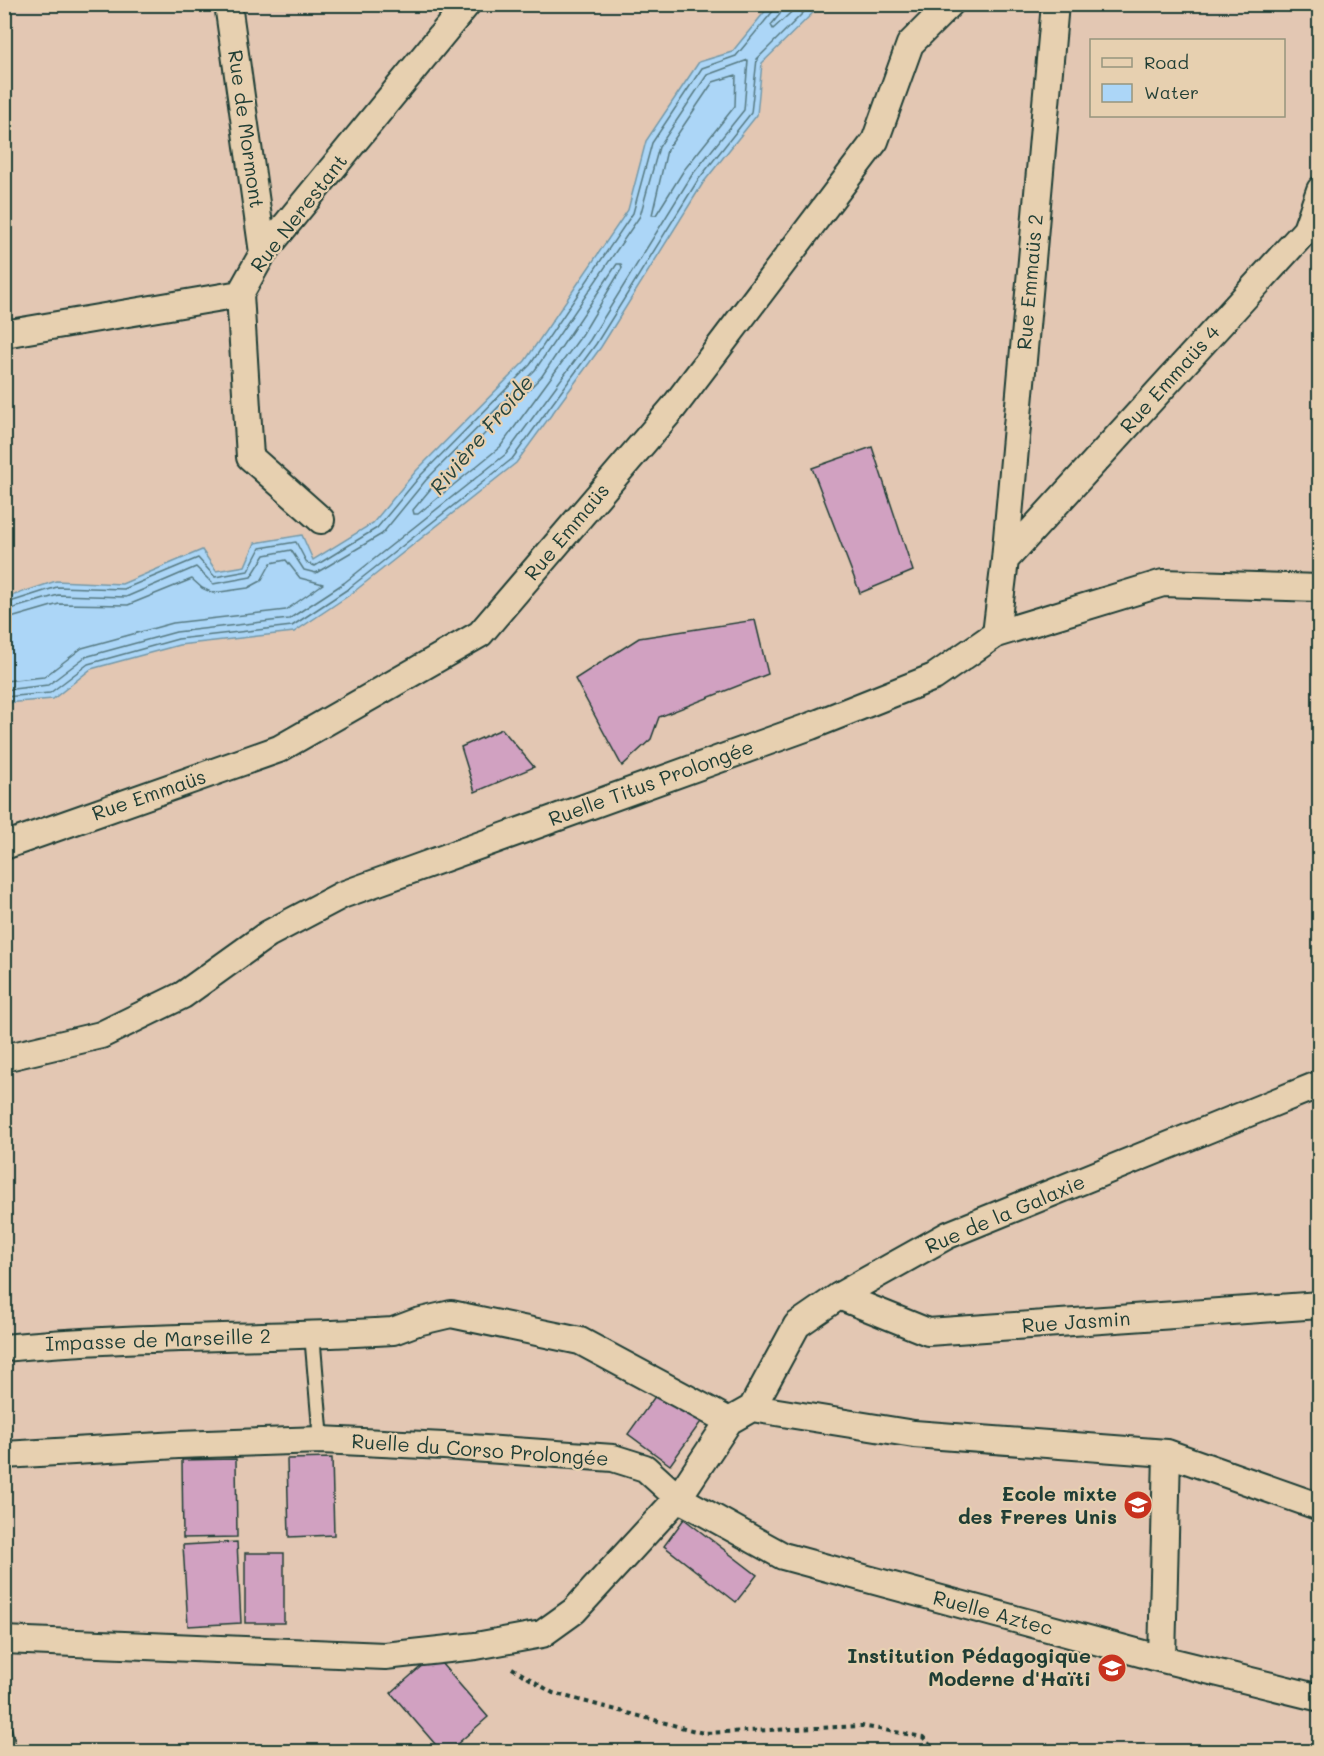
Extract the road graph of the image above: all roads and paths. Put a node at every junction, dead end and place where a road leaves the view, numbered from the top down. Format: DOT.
graph roads {
  1 [pos="228,4"];
  2 [pos="467,4"];
  3 [pos="950,4"];
  4 [pos="1055,4"];
  5 [pos="1320,190"];
  6 [pos="1313,230"];
  7 [pos="263,253"];
  8 [pos="240,294"];
  9 [pos="4,334"];
  10 [pos="321,520"];
  11 [pos="1005,560"];
  12 [pos="1320,588"];
  13 [pos="996,634"];
  14 [pos="4,846"];
  15 [pos="4,1058"];
  16 [pos="1320,1084"];
  17 [pos="839,1296"];
  18 [pos="1320,1305"];
  19 [pos="312,1334"];
  20 [pos="4,1348"];
  21 [pos="752,1408"];
  22 [pos="729,1421"];
  23 [pos="321,1440"];
  24 [pos="1167,1453"];
  25 [pos="4,1455"];
  26 [pos="678,1498"];
  27 [pos="1320,1507"];
  28 [pos="4,1640"];
  29 [pos="476,1646"];
  30 [pos="1162,1659"];
  31 [pos="1320,1698"];
  32 [pos="4,1732"];
  33 [pos="9,1752"];
  34 [pos="936,1752"];
  1 -- 7 [label="street, Rue de Mormont"];
  2 -- 7 [label="street, Rue Nerestant"];
  3 -- 14 [label="street, Rue Emmaüs"];
  4 -- 11 [label="street, Rue Emmaüs 2"];
  5 -- 6 [label="street, Rue Emmaüs 4"];
  6 -- 11 [label="street, Rue Emmaüs 4"];
  7 -- 8 [label="street, Rue Nerestant"];
  8 -- 9 [label="street, Rue Nerestant"];
  8 -- 10 [label="street"];
  11 -- 13 [label="street, Rue Emmaüs 2"];
  12 -- 13 [label="street, Ruelle Titus Prolongée"];
  13 -- 15 [label="street, Ruelle Titus Prolongée"];
  16 -- 17 [label="street, Rue de la Galaxie"];
  17 -- 18 [label="street, Rue Jasmin"];
  17 -- 21 [label="street, Rue de la Galaxie"];
  19 -- 20 [label="street, Impasse de Marseille 2"];
  19 -- 22 [label="street, Impasse de Marseille 2"];
  19 -- 23 [label="lane"];
  21 -- 22 [label="street"];
  21 -- 24 [label="street"];
  22 -- 26 [label="street"];
  23 -- 25 [label="street, Ruelle du Corso Prolongée"];
  23 -- 26 [label="street, Ruelle du Corso Prolongée"];
  24 -- 27 [label="street"];
  24 -- 30 [label="street"];
  26 -- 29 [label="street"];
  26 -- 30 [label="street, Ruelle Aztec"];
  28 -- 29 [label="street"];
  29 -- 34 [label="path"];
  30 -- 31 [label="street, Ruelle Aztec"];
  32 -- 33 [label="lane"];
}
